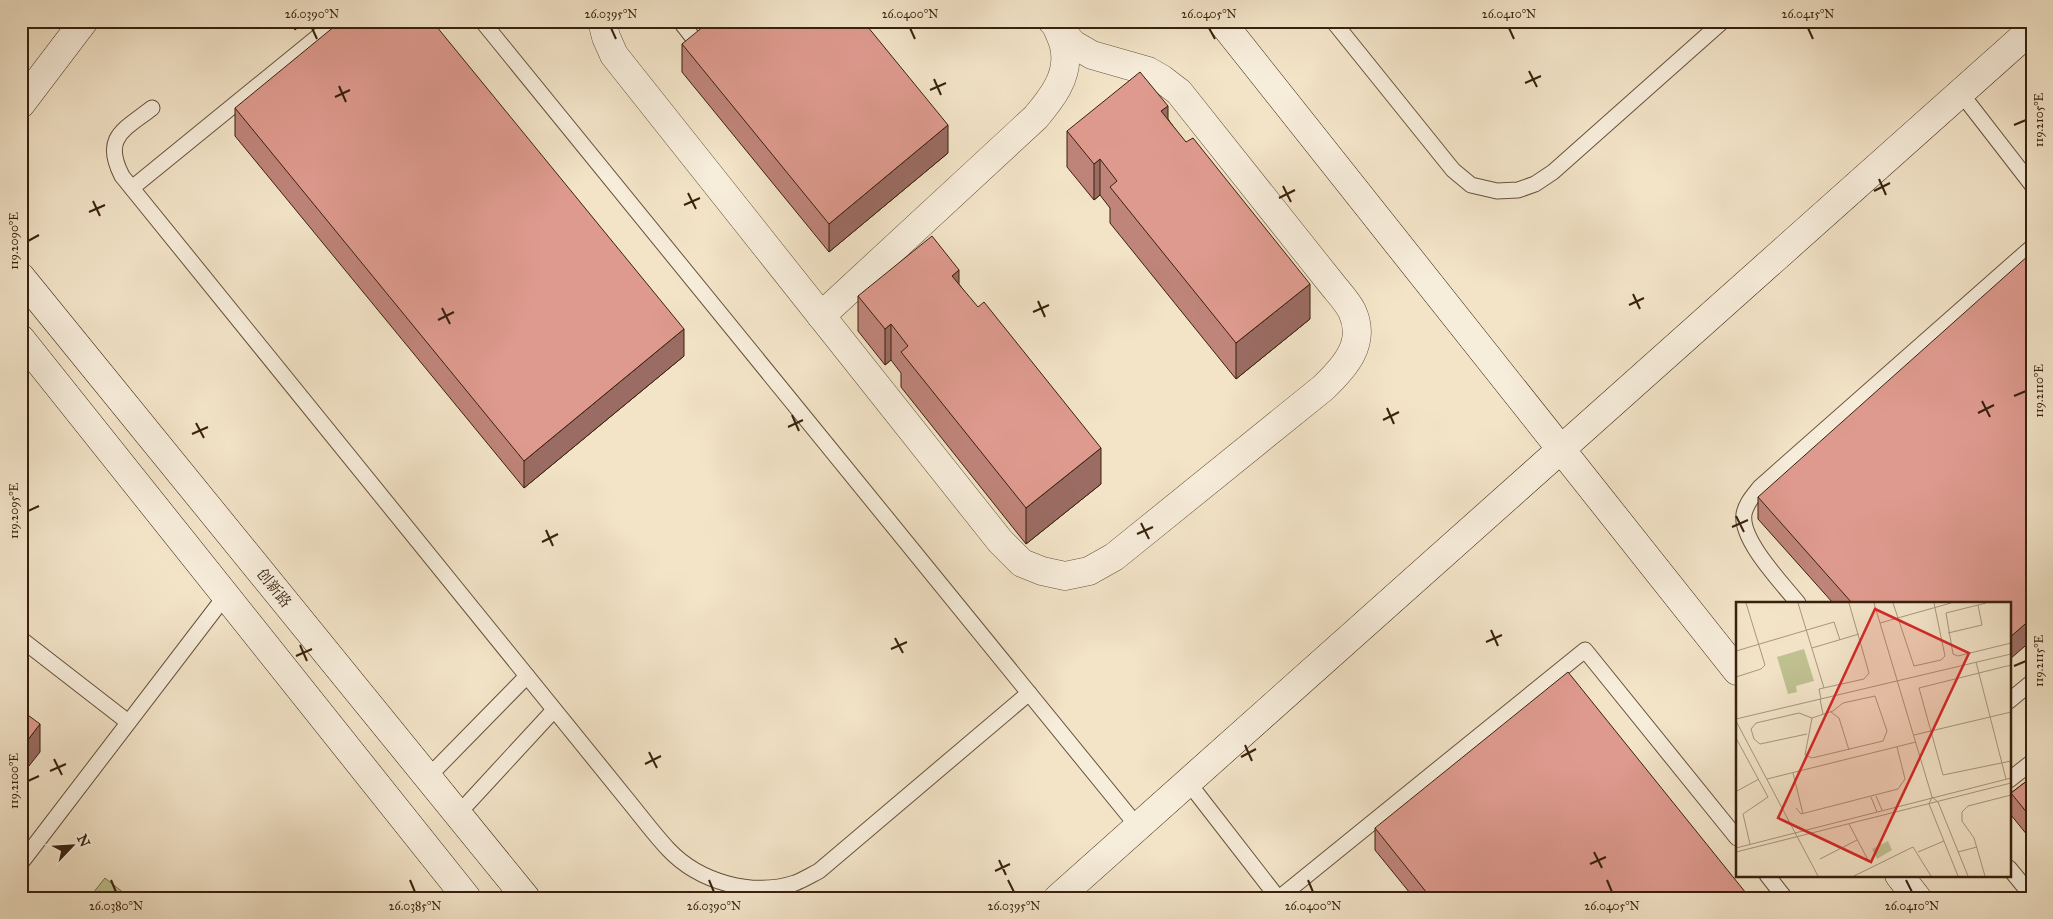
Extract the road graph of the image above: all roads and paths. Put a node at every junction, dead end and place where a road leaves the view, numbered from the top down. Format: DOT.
graph roads {
  1 [pos="84,21"];
  2 [pos="337,21"];
  3 [pos="482,21"];
  4 [pos="602,21"];
  5 [pos="680,21"];
  6 [pos="1221,21"];
  7 [pos="1333,21"];
  8 [pos="1723,21"];
  9 [pos="1055,26"];
  10 [pos="2032,29"];
  11 [pos="697,43"];
  12 [pos="1960,92"];
  13 [pos="21,104"];
  14 [pos="152,108"];
  15 [pos="2032,185"];
  16 [pos="132,188"];
  17 [pos="2032,247"];
  18 [pos="21,277"];
  19 [pos="821,316"];
  20 [pos="21,339"];
  21 [pos="1562,450"];
  22 [pos="226,596"];
  23 [pos="1797,602"];
  24 [pos="21,639"];
  25 [pos="1736,670"];
  26 [pos="527,676"];
  27 [pos="2032,682"];
  28 [pos="1029,693"];
  29 [pos="2010,700"];
  30 [pos="554,710"];
  31 [pos="128,722"];
  32 [pos="2032,762"];
  33 [pos="428,777"];
  34 [pos="2010,779"];
  35 [pos="1188,782"];
  36 [pos="458,814"];
  37 [pos="1138,827"];
  38 [pos="1736,837"];
  39 [pos="21,863"];
  40 [pos="2010,869"];
  41 [pos="1768,876"];
  42 [pos="1900,876"];
  43 [pos="2032,896"];
  44 [pos="467,898"];
  45 [pos="526,898"];
  46 [pos="1058,898"];
  47 [pos="1278,898"];
  48 [pos="1785,898"];
  49 [pos="1917,898"];
  1 -- 13 [label="street"];
  2 -- 16 [label="lane"];
  3 -- 28 [label="lane"];
  4 -- 19 [label="street"];
  5 -- 11 [label="lane"];
  6 -- 21 [label="street"];
  7 -- 8 [label="lane"];
  9 -- 19 [label="street"];
  9 -- 19 [label="street"];
  10 -- 12 [label="street"];
  12 -- 15 [label="lane"];
  12 -- 21 [label="street"];
  14 -- 16 [label="lane"];
  16 -- 26 [label="lane"];
  17 -- 23 [label="lane"];
  18 -- 33 [label="street, 创新路"];
  20 -- 22 [label="street"];
  21 -- 25 [label="street"];
  21 -- 35 [label="street"];
  22 -- 31 [label="lane"];
  22 -- 44 [label="street"];
  24 -- 31 [label="lane"];
  26 -- 30 [label="lane"];
  26 -- 33 [label="lane"];
  27 -- 29 [label="lane"];
  28 -- 30 [label="lane"];
  28 -- 37 [label="lane"];
  30 -- 36 [label="lane"];
  31 -- 39 [label="lane"];
  32 -- 34 [label="lane"];
  33 -- 36 [label="street, 创新路"];
  35 -- 37 [label="street"];
  35 -- 47 [label="lane"];
  36 -- 45 [label="street, 创新路"];
  37 -- 46 [label="street"];
  38 -- 47 [label="lane"];
  40 -- 43 [label="lane"];
  41 -- 48 [label="lane"];
  42 -- 49 [label="street"];
}
